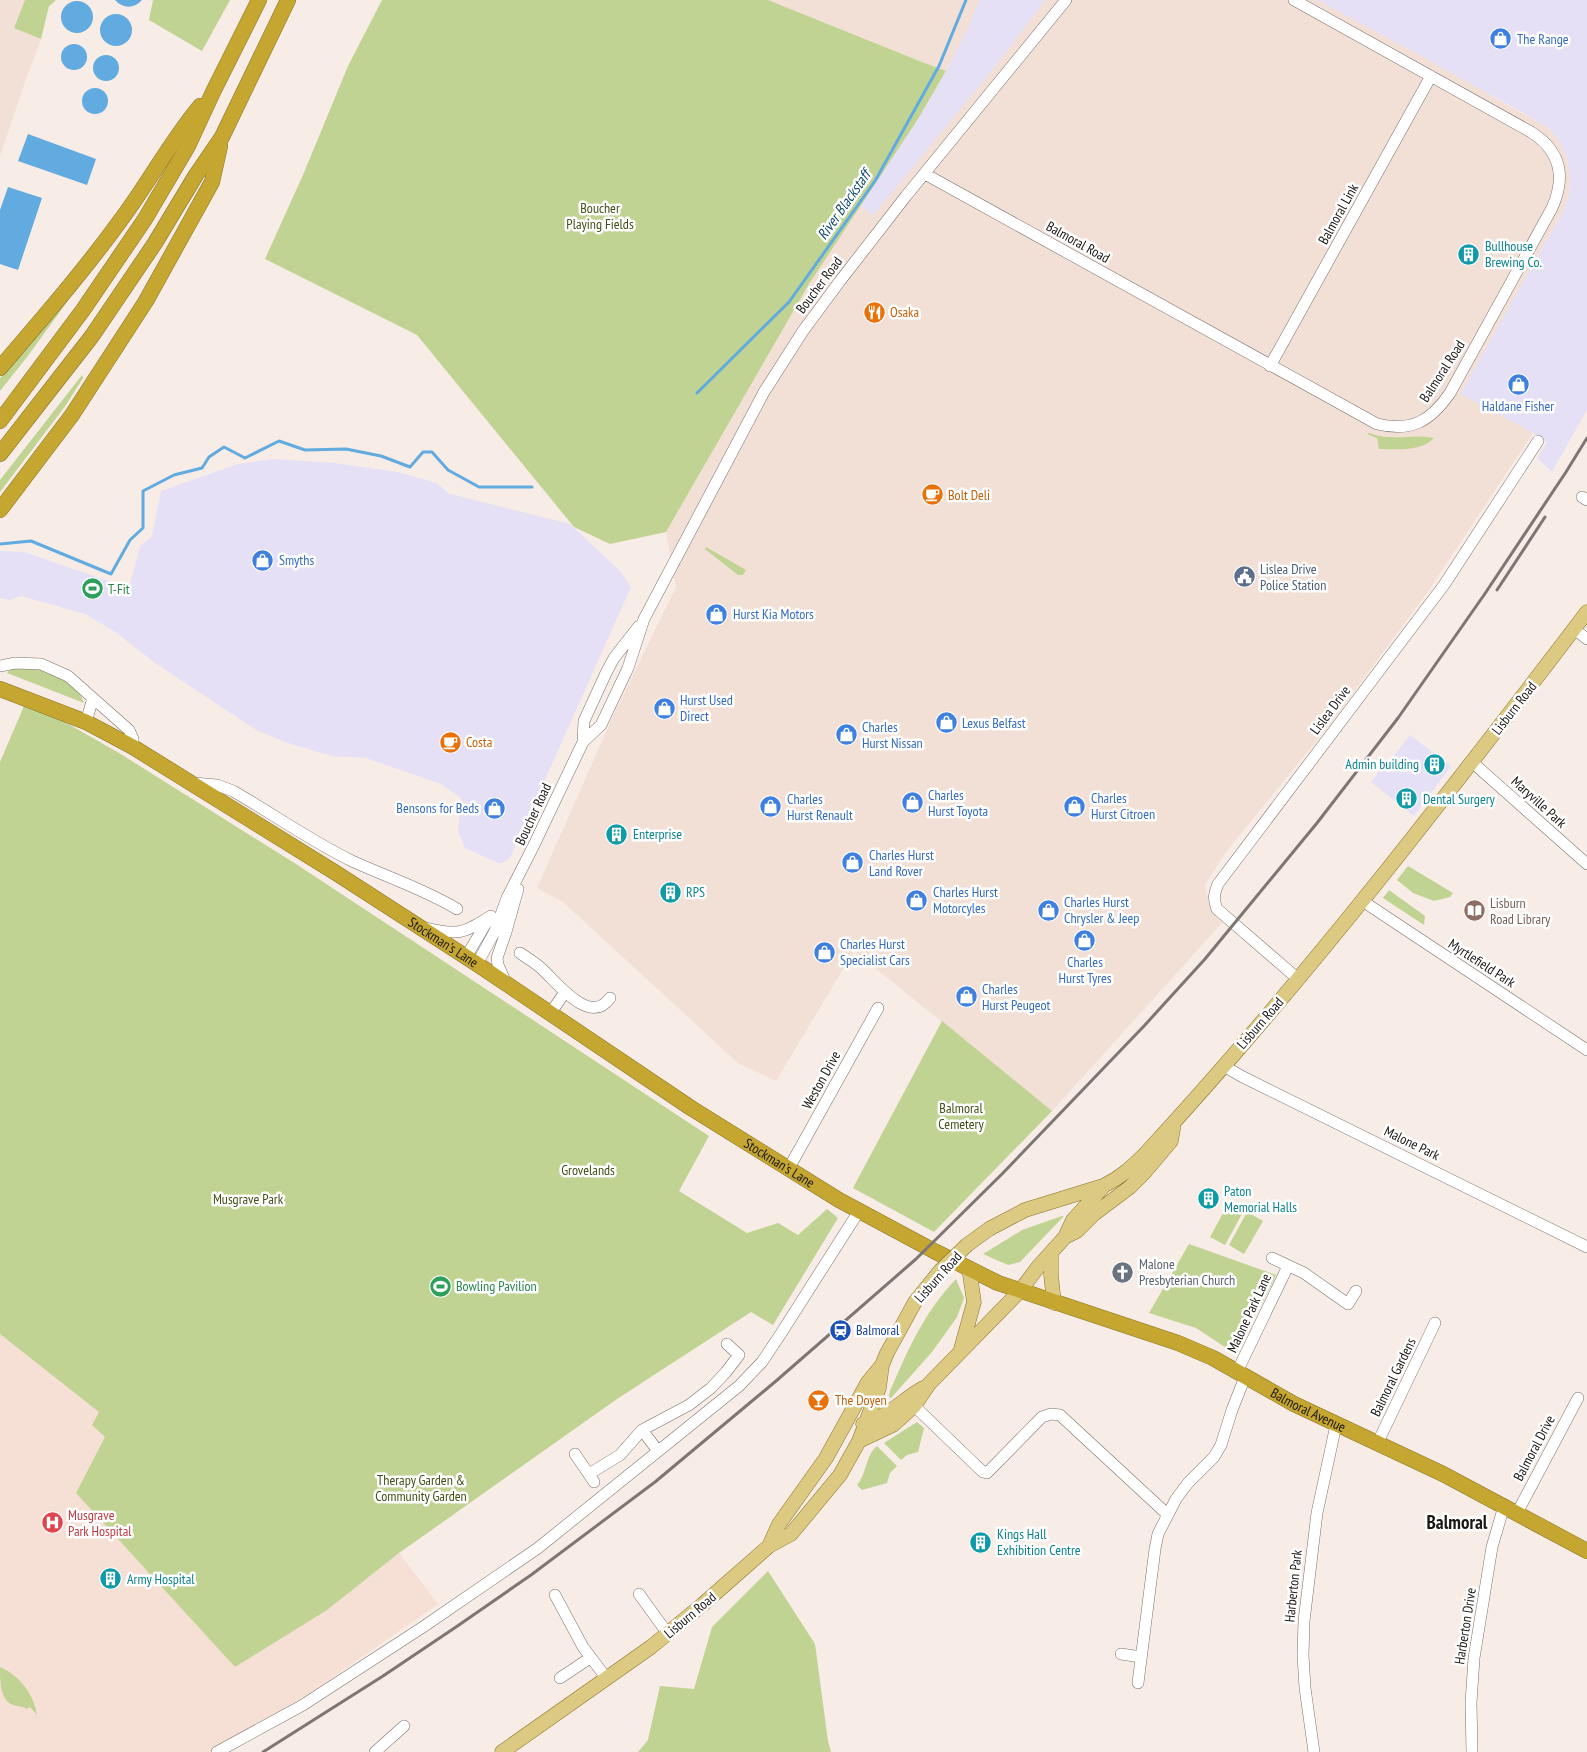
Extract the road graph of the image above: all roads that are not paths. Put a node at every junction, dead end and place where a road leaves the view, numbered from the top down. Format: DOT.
graph roads {
  1 [pos="259,0"];
  2 [pos="288,0"];
  3 [pos="1066,0"];
  4 [pos="1294,0"];
  5 [pos="1431,76"];
  6 [pos="213,92"];
  7 [pos="222,138"];
  8 [pos="925,174"];
  9 [pos="1270,366"];
  10 [pos="0,368"];
  11 [pos="0,421"];
  12 [pos="1538,441"];
  13 [pos="0,454"];
  14 [pos="0,510"];
  15 [pos="1587,612"];
  16 [pos="644,619"];
  17 [pos="1574,629"];
  18 [pos="1587,639"];
  19 [pos="0,666"];
  20 [pos="0,689"];
  21 [pos="93,698"];
  22 [pos="86,722"];
  23 [pos="583,742"];
  24 [pos="133,747"];
  25 [pos="1472,762"];
  26 [pos="193,783"];
  27 [pos="351,860"];
  28 [pos="1587,864"];
  29 [pos="523,868"];
  30 [pos="336,873"];
  31 [pos="507,898"];
  32 [pos="1361,900"];
  33 [pos="457,909"];
  34 [pos="491,916"];
  35 [pos="415,925"];
  36 [pos="520,953"];
  37 [pos="471,961"];
  38 [pos="1298,979"];
  39 [pos="506,985"];
  40 [pos="565,992"];
  41 [pos="610,998"];
  42 [pos="878,1008"];
  43 [pos="550,1014"];
  44 [pos="1587,1050"];
  45 [pos="1224,1066"];
  46 [pos="1174,1122"];
  47 [pos="789,1168"];
  48 [pos="1103,1186"];
  49 [pos="859,1211"];
  50 [pos="1065,1237"];
  51 [pos="1587,1247"];
  52 [pos="1051,1254"];
  53 [pos="1272,1258"];
  54 [pos="1288,1266"];
  55 [pos="969,1268"];
  56 [pos="1020,1291"];
  57 [pos="1356,1291"];
  58 [pos="1054,1303"];
  59 [pos="1435,1323"];
  60 [pos="726,1344"];
  61 [pos="960,1352"];
  62 [pos="882,1365"];
  63 [pos="1241,1375"];
  64 [pos="1578,1398"];
  65 [pos="911,1403"];
  66 [pos="867,1423"];
  67 [pos="1336,1425"];
  68 [pos="642,1430"];
  69 [pos="859,1441"];
  70 [pos="1377,1444"];
  71 [pos="658,1451"];
  72 [pos="575,1454"];
  73 [pos="826,1458"];
  74 [pos="1510,1510"];
  75 [pos="1167,1514"];
  76 [pos="769,1546"];
  77 [pos="1587,1551"];
  78 [pos="639,1594"];
  79 [pos="554,1595"];
  80 [pos="668,1634"];
  81 [pos="1121,1654"];
  82 [pos="1141,1657"];
  83 [pos="590,1658"];
  84 [pos="560,1678"];
  85 [pos="607,1678"];
  86 [pos="1138,1683"];
  87 [pos="404,1726"];
  88 [pos="217,1752"];
  89 [pos="375,1752"];
  90 [pos="502,1752"];
  91 [pos="1314,1752"];
  92 [pos="1472,1752"];
  1 -- 6 [label="highway"];
  2 -- 7 [label="highway"];
  3 -- 8 [label="street, Boucher Road"];
  4 -- 5 [label="street, Balmoral Road"];
  5 -- 9 [label="street, Balmoral Link"];
  5 -- 9 [label="street, Balmoral Road"];
  6 -- 10 [label="highway"];
  6 -- 11 [label="highway"];
  7 -- 13 [label="highway"];
  7 -- 14 [label="highway"];
  8 -- 9 [label="street, Balmoral Road"];
  8 -- 16 [label="street, Boucher Road"];
  12 -- 38 [label="street, Lislea Drive"];
  15 -- 17 [label="main road, Lisburn Road"];
  16 -- 23 [label="street, Boucher Road"];
  16 -- 23 [label="street, Boucher Road"];
  17 -- 18 [label="street"];
  17 -- 25 [label="main road, Lisburn Road"];
  19 -- 21 [label="street"];
  20 -- 22 [label="highway, Stockman's Lane"];
  21 -- 22 [label="street"];
  21 -- 24 [label="street"];
  22 -- 24 [label="highway, Stockman's Lane"];
  23 -- 29 [label="street, Boucher Road"];
  24 -- 26 [label="highway, Stockman's Lane"];
  25 -- 28 [label="street, Maryville Park"];
  25 -- 32 [label="main road, Lisburn Road"];
  26 -- 27 [label="street, Stockman's Lane"];
  26 -- 30 [label="highway, Stockman's Lane"];
  27 -- 30 [label="street"];
  27 -- 33 [label="street, Stockman's Lane"];
  29 -- 31 [label="street, Boucher Road"];
  29 -- 39 [label="street"];
  30 -- 35 [label="highway, Stockman's Lane"];
  31 -- 34 [label="street, Boucher Road"];
  31 -- 37 [label="street, Boucher Road"];
  32 -- 38 [label="main road, Lisburn Road"];
  32 -- 44 [label="street, Myrtlefield Park"];
  34 -- 35 [label="street"];
  34 -- 37 [label="street, Boucher Road"];
  35 -- 37 [label="highway, Stockman's Lane"];
  36 -- 40 [label="street"];
  37 -- 39 [label="highway, Stockman's Lane"];
  38 -- 45 [label="main road, Lisburn Road"];
  39 -- 43 [label="highway, Stockman's Lane"];
  40 -- 41 [label="street"];
  40 -- 43 [label="street"];
  42 -- 47 [label="street, Weston Drive"];
  43 -- 47 [label="highway, Stockman's Lane"];
  45 -- 46 [label="main road, Lisburn Road"];
  45 -- 51 [label="street, Malone Park"];
  46 -- 48 [label="main road, Lisburn Road"];
  46 -- 50 [label="main road"];
  47 -- 49 [label="highway, Stockman's Lane"];
  48 -- 50 [label="main road"];
  48 -- 62 [label="main road, Lisburn Road, bridge"];
  49 -- 55 [label="highway, Stockman's Lane"];
  49 -- 71 [label="street"];
  50 -- 52 [label="main road"];
  52 -- 56 [label="main road"];
  52 -- 58 [label="main road"];
  53 -- 54 [label="street, Malone Park Lane"];
  54 -- 57 [label="street, Malone Park Lane"];
  54 -- 63 [label="street, Malone Park Lane"];
  55 -- 56 [label="highway, Stockman's Lane"];
  55 -- 61 [label="main road"];
  56 -- 58 [label="highway, Balmoral Avenue"];
  56 -- 61 [label="main road"];
  58 -- 63 [label="highway, Balmoral Avenue"];
  59 -- 70 [label="street, Balmoral Gardens"];
  60 -- 68 [label="street"];
  61 -- 65 [label="main road"];
  62 -- 66 [label="main road, Lisburn Road"];
  62 -- 73 [label="main road, Lisburn Road"];
  63 -- 67 [label="highway, Balmoral Avenue"];
  63 -- 75 [label="street, Malone Park Lane"];
  64 -- 74 [label="street, Balmoral Drive"];
  65 -- 66 [label="main road"];
  65 -- 69 [label="main road"];
  65 -- 75 [label="street"];
  66 -- 69 [label="main road, Lisburn Road"];
  66 -- 73 [label="main road"];
  67 -- 70 [label="highway, Balmoral Avenue"];
  67 -- 91 [label="street, Harberton Park"];
  68 -- 71 [label="street"];
  68 -- 72 [label="street"];
  69 -- 76 [label="main road, Lisburn Road"];
  70 -- 74 [label="highway, Balmoral Avenue"];
  71 -- 88 [label="street"];
  73 -- 76 [label="main road, Lisburn Road"];
  74 -- 77 [label="highway, Balmoral Avenue"];
  74 -- 92 [label="street, Harberton Drive"];
  75 -- 82 [label="street, Malone Park Lane"];
  76 -- 80 [label="main road, Lisburn Road"];
  78 -- 80 [label="street"];
  79 -- 83 [label="street"];
  80 -- 85 [label="main road, Lisburn Road"];
  81 -- 82 [label="street"];
  82 -- 86 [label="street, Malone Park Lane"];
  83 -- 84 [label="street"];
  83 -- 85 [label="street"];
  85 -- 90 [label="main road, Lisburn Road"];
  87 -- 89 [label="street"];
}
